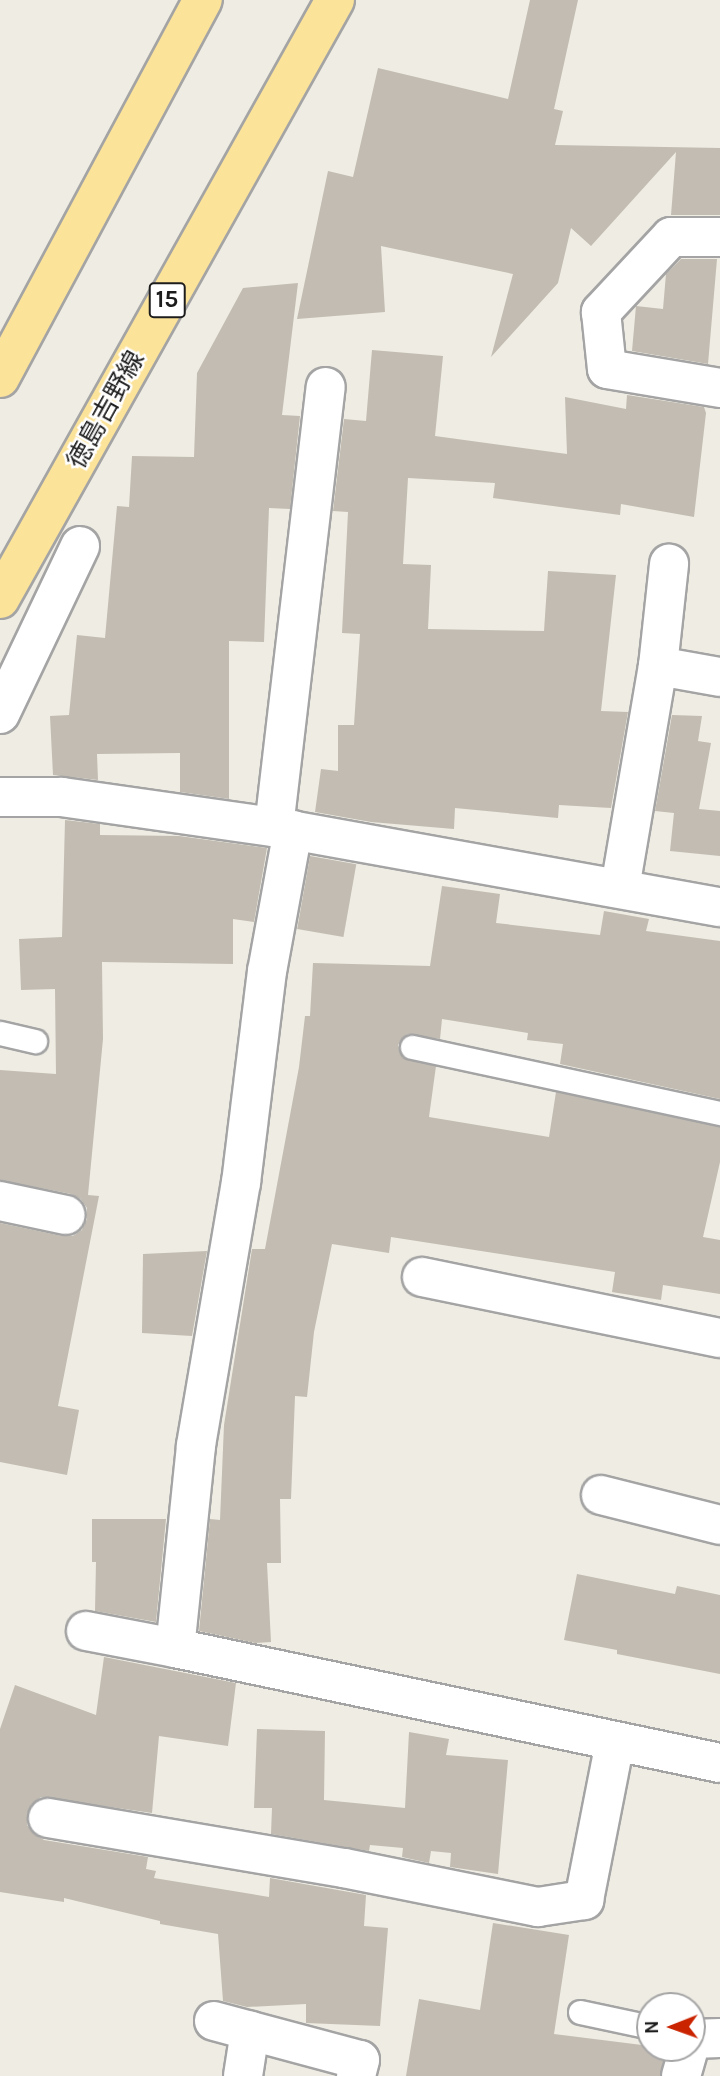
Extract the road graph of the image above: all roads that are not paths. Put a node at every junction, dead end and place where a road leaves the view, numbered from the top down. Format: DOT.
graph roads {
  1 [pos="203,0"];
  2 [pos="335,0"];
  3 [pos="720,237"];
  4 [pos="0,378"];
  5 [pos="326,387"];
  6 [pos="720,388"];
  7 [pos="80,545"];
  8 [pos="669,565"];
  9 [pos="0,599"];
  10 [pos="658,666"];
  11 [pos="720,677"];
  12 [pos="0,714"];
  13 [pos="0,797"];
  14 [pos="284,829"];
  15 [pos="620,888"];
  16 [pos="720,907"];
  17 [pos="0,1033"];
  18 [pos="35,1041"];
  19 [pos="412,1047"];
  20 [pos="720,1113"];
  21 [pos="0,1201"];
  22 [pos="66,1215"];
  23 [pos="422,1277"];
  24 [pos="720,1338"];
  25 [pos="601,1495"];
  26 [pos="720,1525"];
  27 [pos="86,1631"];
  28 [pos="175,1648"];
  29 [pos="615,1742"];
  30 [pos="720,1763"];
  31 [pos="48,1818"];
  32 [pos="580,2012"];
  33 [pos="214,2021"];
  34 [pos="636,2024"];
  35 [pos="250,2031"];
  36 [pos="243,2076"];
  37 [pos="356,2076"];
  1 -- 4 [label="main road"];
  2 -- 9 [label="main road, 徳島吉野線 / 15"];
  3 -- 6 [label="street"];
  5 -- 14 [label="street"];
  7 -- 12 [label="street"];
  8 -- 10 [label="street"];
  10 -- 11 [label="street"];
  10 -- 15 [label="street"];
  13 -- 14 [label="street"];
  14 -- 15 [label="street"];
  14 -- 28 [label="street"];
  15 -- 16 [label="street"];
  17 -- 18 [label="lane"];
  19 -- 20 [label="lane"];
  21 -- 22 [label="street"];
  23 -- 24 [label="street"];
  25 -- 26 [label="street"];
  27 -- 28 [label="street"];
  28 -- 29 [label="street"];
  29 -- 30 [label="street"];
  29 -- 31 [label="street"];
  32 -- 34 [label="lane"];
  33 -- 35 [label="street"];
  35 -- 36 [label="street"];
  35 -- 37 [label="street"];
}
